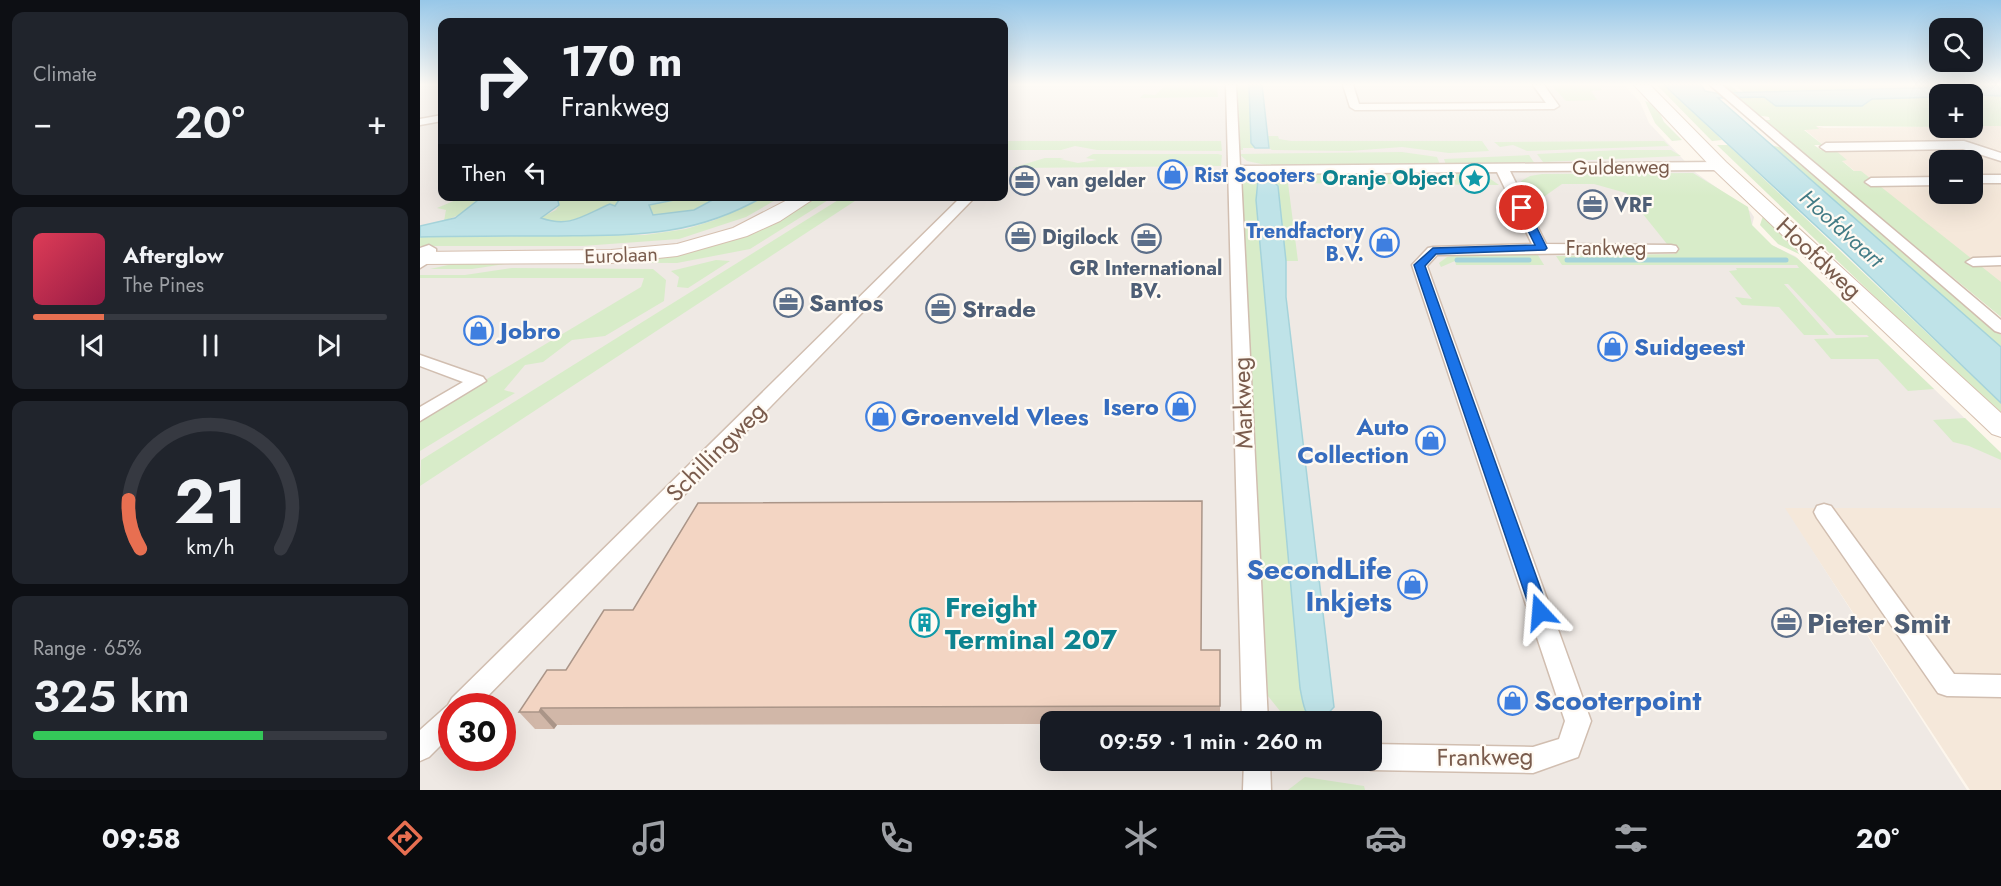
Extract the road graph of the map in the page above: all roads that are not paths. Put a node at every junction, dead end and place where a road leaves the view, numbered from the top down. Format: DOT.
graph roads {
  1 [pos="1232,122"];
  2 [pos="1677,122"];
  3 [pos="1758,122"];
  4 [pos="1964,145"];
  5 [pos="1989,145"];
  6 [pos="1827,147"];
  7 [pos="2001,160"];
  8 [pos="1720,166"];
  9 [pos="1502,168"];
  10 [pos="1234,170"];
  11 [pos="1929,181"];
  12 [pos="1870,182"];
  13 [pos="778,201"];
  14 [pos="800,201"];
  15 [pos="965,201"];
  16 [pos="1542,248"];
  17 [pos="1671,249"];
  18 [pos="423,255"];
  19 [pos="2001,261"];
  20 [pos="1973,262"];
  21 [pos="2001,328"];
  22 [pos="420,360"];
  23 [pos="420,415"];
  24 [pos="2001,428"];
  25 [pos="1824,512"];
  26 [pos="2001,686"];
  27 [pos="474,693"];
  28 [pos="1255,711"];
  29 [pos="438,730"];
  30 [pos="420,748"];
  31 [pos="1382,758"];
  32 [pos="1257,771"];
  33 [pos="1257,790"];
  1 -- 10 [label="street, Markweg"];
  2 -- 8 [label="main road, Hoofdweg"];
  3 -- 21 [label="street"];
  4 -- 5 [label="street"];
  4 -- 6 [label="street"];
  4 -- 7 [label="street"];
  8 -- 9 [label="street, Guldenweg"];
  8 -- 24 [label="main road, Hoofdweg"];
  9 -- 10 [label="street, Guldenweg"];
  9 -- 16 [label="street, Frankweg"];
  10 -- 28 [label="street, Markweg"];
  11 -- 12 [label="street"];
  13 -- 18 [label="main road, Eurolaan"];
  14 -- 18 [label="main road, Eurolaan"];
  15 -- 27 [label="street, Schillingweg"];
  16 -- 17 [label="street, Frankweg"];
  16 -- 31 [label="street, Frankweg"];
  19 -- 20 [label="street"];
  22 -- 23 [label="street"];
  25 -- 26 [label="street"];
  29 -- 30 [label="street"];
  32 -- 33 [label="street"];
}
